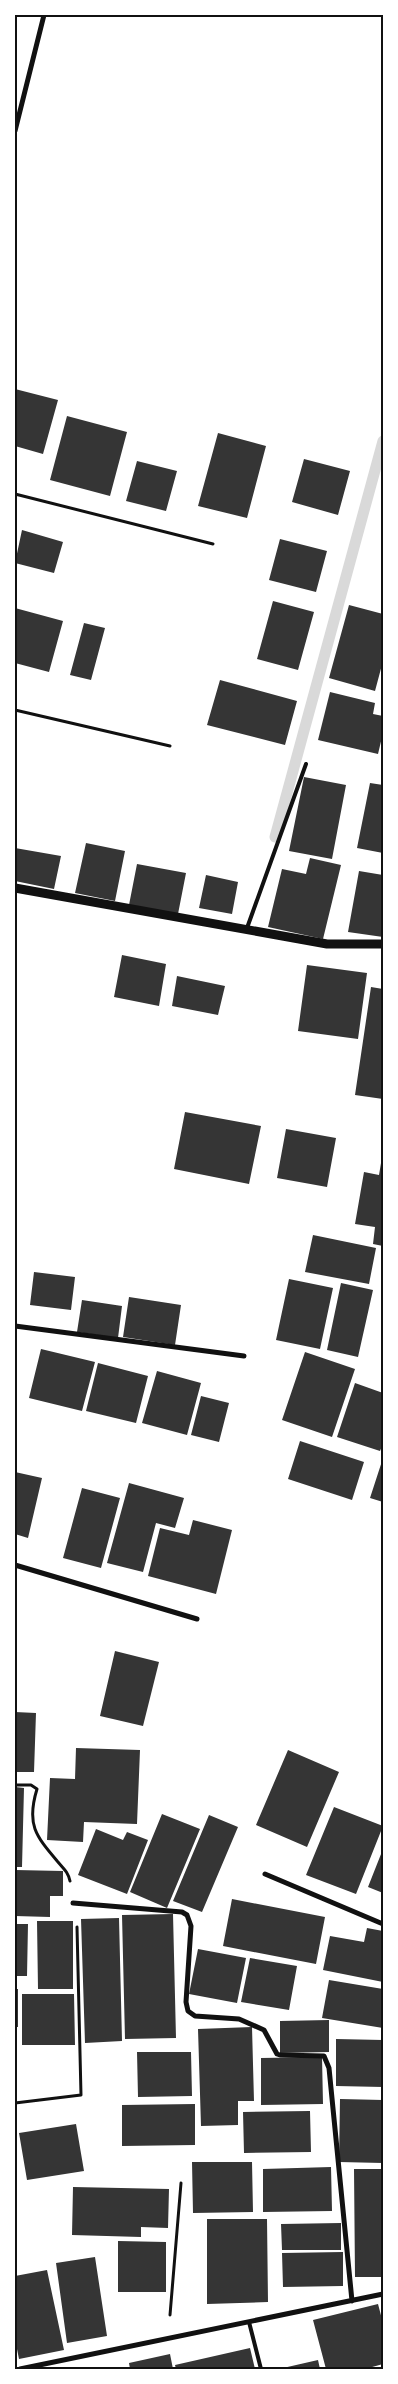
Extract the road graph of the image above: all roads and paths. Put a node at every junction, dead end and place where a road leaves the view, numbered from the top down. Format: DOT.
graph roads {
  1 [pos="44,15"];
  2 [pos="15,132"];
  3 [pos="15,494"];
  4 [pos="213,544"];
  5 [pos="15,710"];
  6 [pos="170,746"];
  7 [pos="306,764"];
  8 [pos="15,888"];
  9 [pos="246,930"];
  10 [pos="383,944"];
  11 [pos="15,1326"];
  12 [pos="244,1356"];
  13 [pos="15,1565"];
  14 [pos="196,1619"];
  15 [pos="15,1785"];
  16 [pos="265,1874"];
  17 [pos="74,1903"];
  18 [pos="383,1924"];
  19 [pos="15,2103"];
  20 [pos="180,2183"];
  21 [pos="383,2294"];
  22 [pos="352,2301"];
  23 [pos="249,2322"];
  24 [pos="168,2339"];
  25 [pos="20,2369"];
  26 [pos="261,2369"];
  1 -- 2 [label="street"];
  3 -- 4 [label="path"];
  5 -- 6 [label="path"];
  7 -- 9 [label="lane"];
  8 -- 9 [label="street"];
  9 -- 10 [label="street"];
  11 -- 12 [label="street"];
  13 -- 14 [label="street"];
  15 -- 17 [label="path"];
  16 -- 18 [label="street"];
  17 -- 19 [label="path"];
  17 -- 22 [label="street"];
  20 -- 24 [label="path"];
  21 -- 22 [label="street"];
  22 -- 23 [label="street"];
  23 -- 24 [label="street"];
  23 -- 26 [label="lane"];
  24 -- 25 [label="street"];
}
